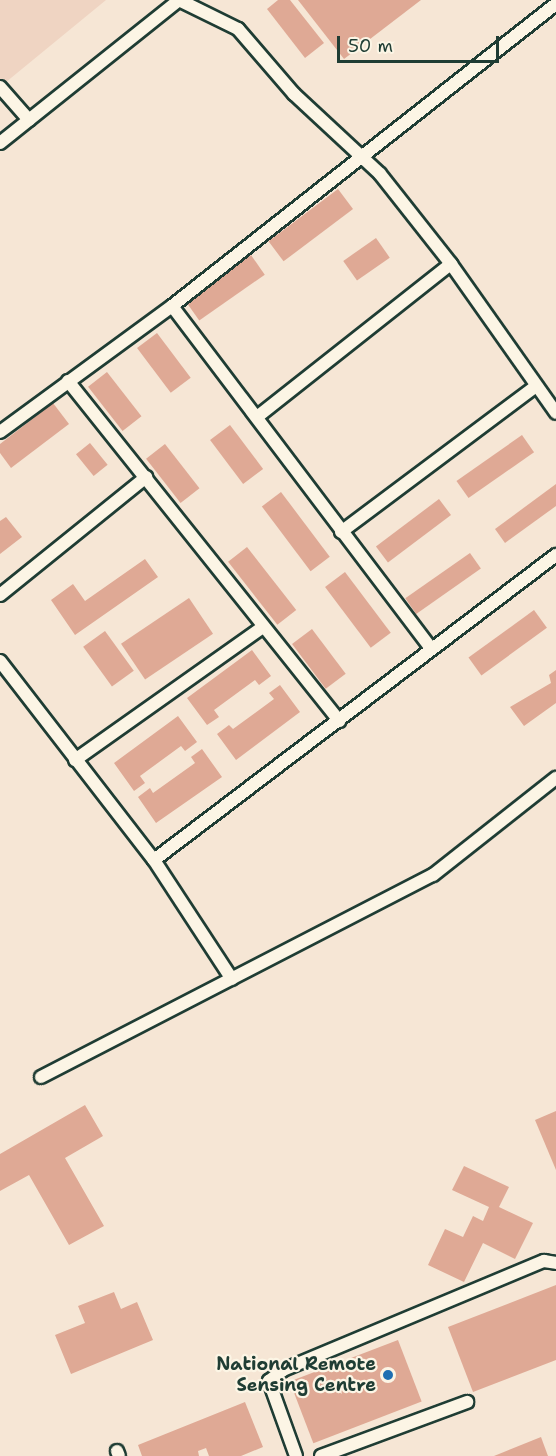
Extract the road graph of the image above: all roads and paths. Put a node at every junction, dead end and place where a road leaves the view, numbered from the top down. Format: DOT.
graph roads {
  1 [pos="179,0"];
  2 [pos="556,4"];
  3 [pos="0,87"];
  4 [pos="29,120"];
  5 [pos="0,143"];
  6 [pos="361,156"];
  7 [pos="451,264"];
  8 [pos="172,306"];
  9 [pos="68,381"];
  10 [pos="535,387"];
  11 [pos="556,413"];
  12 [pos="257,417"];
  13 [pos="0,432"];
  14 [pos="146,477"];
  15 [pos="341,532"];
  16 [pos="556,555"];
  17 [pos="0,595"];
  18 [pos="263,627"];
  19 [pos="430,649"];
  20 [pos="0,661"];
  21 [pos="339,721"];
  22 [pos="75,760"];
  23 [pos="556,778"];
  24 [pos="154,860"];
  25 [pos="232,980"];
  26 [pos="41,1077"];
  27 [pos="556,1263"];
  28 [pos="467,1402"];
  29 [pos="296,1456"];
  30 [pos="321,1456"];
  1 -- 4 [label="lane"];
  1 -- 6 [label="lane"];
  2 -- 6 [label="lane"];
  3 -- 4 [label="lane"];
  4 -- 5 [label="lane"];
  6 -- 7 [label="lane"];
  6 -- 8 [label="lane"];
  7 -- 10 [label="lane"];
  7 -- 12 [label="lane"];
  8 -- 9 [label="lane"];
  8 -- 12 [label="lane"];
  9 -- 13 [label="lane"];
  9 -- 14 [label="lane"];
  10 -- 11 [label="lane"];
  10 -- 15 [label="lane"];
  12 -- 15 [label="lane"];
  14 -- 17 [label="lane"];
  14 -- 18 [label="lane"];
  15 -- 19 [label="lane"];
  16 -- 19 [label="lane"];
  18 -- 21 [label="lane"];
  18 -- 22 [label="lane"];
  19 -- 21 [label="lane"];
  20 -- 22 [label="lane"];
  21 -- 24 [label="lane"];
  22 -- 24 [label="lane"];
  23 -- 25 [label="lane"];
  24 -- 25 [label="lane"];
  25 -- 26 [label="lane"];
  27 -- 29 [label="lane"];
  28 -- 30 [label="lane"];
}
